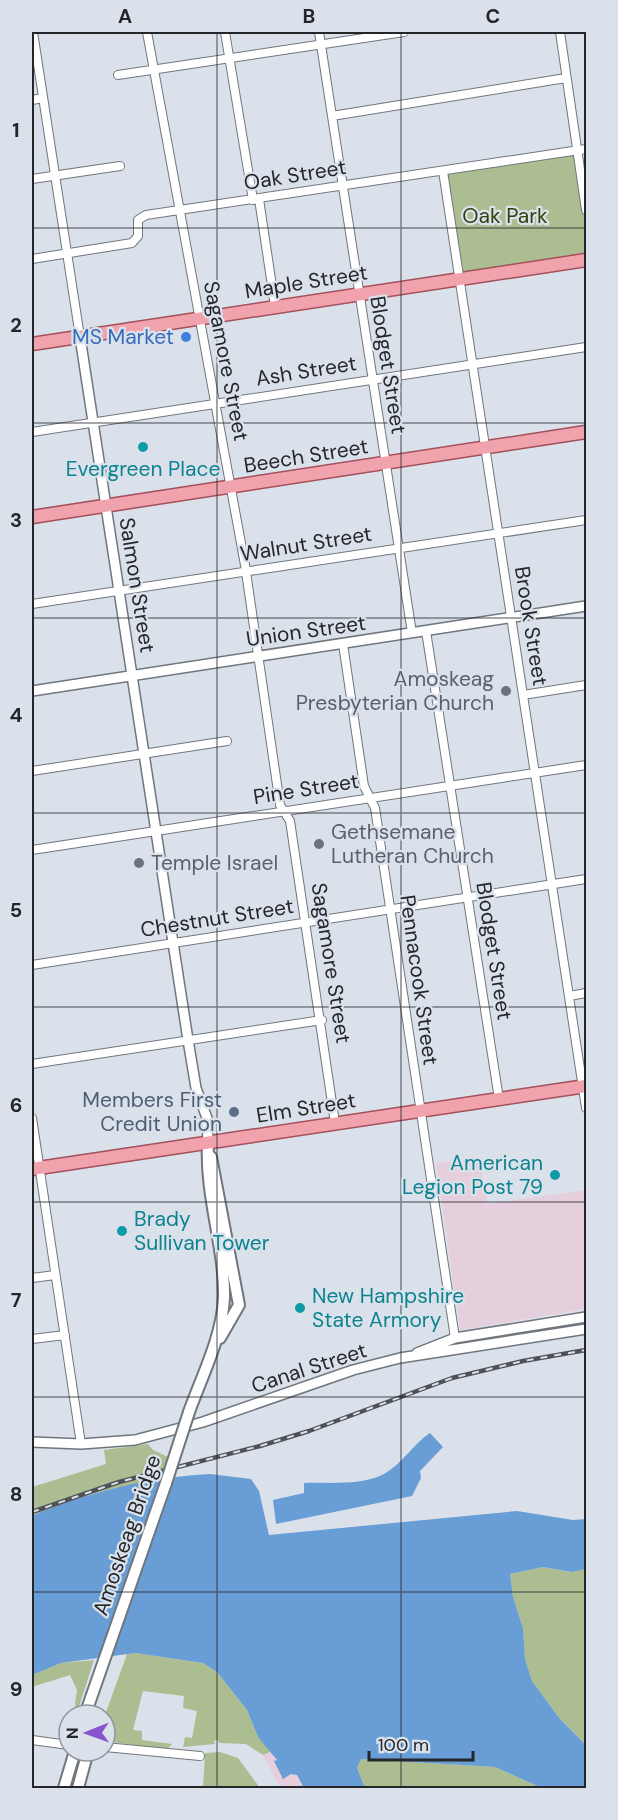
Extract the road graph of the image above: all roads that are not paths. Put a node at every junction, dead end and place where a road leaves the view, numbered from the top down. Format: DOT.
graph roads {
  1 [pos="33,32"];
  2 [pos="147,32"];
  3 [pos="225,32"];
  4 [pos="319,32"];
  5 [pos="404,32"];
  6 [pos="560,32"];
  7 [pos="321,44"];
  8 [pos="230,59"];
  9 [pos="154,70"];
  10 [pos="118,75"];
  11 [pos="566,78"];
  12 [pos="43,98"];
  13 [pos="32,100"];
  14 [pos="332,116"];
  15 [pos="586,148"];
  16 [pos="577,150"];
  17 [pos="120,166"];
  18 [pos="443,171"];
  19 [pos="56,175"];
  20 [pos="32,179"];
  21 [pos="342,186"];
  22 [pos="256,200"];
  23 [pos="586,210"];
  24 [pos="180,211"];
  25 [pos="67,254"];
  26 [pos="32,259"];
  27 [pos="586,260"];
  28 [pos="459,279"];
  29 [pos="359,293"];
  30 [pos="275,306"];
  31 [pos="200,318"];
  32 [pos="80,337"];
  33 [pos="32,344"];
  34 [pos="586,347"];
  35 [pos="472,364"];
  36 [pos="372,379"];
  37 [pos="216,403"];
  38 [pos="94,422"];
  39 [pos="32,432"];
  40 [pos="586,432"];
  41 [pos="484,447"];
  42 [pos="385,464"];
  43 [pos="231,487"];
  44 [pos="107,506"];
  45 [pos="32,517"];
  46 [pos="586,520"];
  47 [pos="498,533"];
  48 [pos="398,548"];
  49 [pos="245,571"];
  50 [pos="119,591"];
  51 [pos="32,604"];
  52 [pos="586,606"];
  53 [pos="511,617"];
  54 [pos="426,631"];
  55 [pos="411,633"];
  56 [pos="343,644"];
  57 [pos="257,657"];
  58 [pos="133,676"];
  59 [pos="586,685"];
  60 [pos="32,691"];
  61 [pos="523,695"];
  62 [pos="227,741"];
  63 [pos="146,753"];
  64 [pos="586,765"];
  65 [pos="32,771"];
  66 [pos="535,772"];
  67 [pos="449,785"];
  68 [pos="370,797"];
  69 [pos="285,811"];
  70 [pos="157,830"];
  71 [pos="32,850"];
  72 [pos="586,879"];
  73 [pos="552,885"];
  74 [pos="467,897"];
  75 [pos="390,909"];
  76 [pos="307,922"];
  77 [pos="174,945"];
  78 [pos="32,965"];
  79 [pos="586,993"];
  80 [pos="569,996"];
  81 [pos="322,1020"];
  82 [pos="188,1040"];
  83 [pos="32,1064"];
  84 [pos="585,1086"];
  85 [pos="499,1098"];
  86 [pos="586,1108"];
  87 [pos="420,1110"];
  88 [pos="32,1118"];
  89 [pos="335,1123"];
  90 [pos="208,1143"];
  91 [pos="35,1168"];
  92 [pos="55,1275"];
  93 [pos="32,1278"];
  94 [pos="586,1317"];
  95 [pos="586,1329"];
  96 [pos="65,1335"];
  97 [pos="455,1338"];
  98 [pos="32,1339"];
  99 [pos="415,1354"];
  100 [pos="32,1442"];
  101 [pos="81,1444"];
  102 [pos="89,1703"];
  103 [pos="32,1740"];
  104 [pos="57,1743"];
  105 [pos="117,1749"];
  106 [pos="200,1756"];
  107 [pos="71,1763"];
  108 [pos="85,1763"];
  109 [pos="64,1788"];
  110 [pos="78,1788"];
  1 -- 12 [label="street, Salmon Street"];
  2 -- 9 [label="street, Sagamore Street"];
  3 -- 8 [label="street"];
  4 -- 7 [label="street, Blodget Street"];
  5 -- 7 [label="street"];
  6 -- 11 [label="street"];
  7 -- 8 [label="street"];
  7 -- 14 [label="street, Blodget Street"];
  8 -- 9 [label="street"];
  8 -- 22 [label="street"];
  9 -- 10 [label="street"];
  9 -- 24 [label="street, Sagamore Street"];
  11 -- 14 [label="street"];
  11 -- 16 [label="street"];
  12 -- 13 [label="street"];
  12 -- 19 [label="street, Salmon Street"];
  14 -- 21 [label="street, Blodget Street"];
  15 -- 16 [label="street, Oak Street"];
  16 -- 18 [label="street, Oak Street"];
  16 -- 23 [label="street"];
  17 -- 19 [label="street"];
  18 -- 21 [label="street, Oak Street"];
  18 -- 28 [label="street, Brook Street"];
  19 -- 20 [label="street"];
  19 -- 25 [label="street, Salmon Street"];
  21 -- 22 [label="street, Oak Street"];
  21 -- 29 [label="street, Blodget Street"];
  22 -- 24 [label="street, Oak Street"];
  22 -- 30 [label="street"];
  24 -- 25 [label="street, Oak Street"];
  24 -- 31 [label="street, Sagamore Street"];
  25 -- 26 [label="street, Oak Street"];
  25 -- 32 [label="street, Salmon Street"];
  27 -- 28 [label="main road, Maple Street"];
  28 -- 29 [label="main road, Maple Street"];
  28 -- 35 [label="street, Brook Street"];
  29 -- 30 [label="main road, Maple Street"];
  29 -- 36 [label="street, Blodget Street"];
  30 -- 31 [label="main road, Maple Street"];
  31 -- 32 [label="main road, Maple Street"];
  31 -- 37 [label="street, Sagamore Street"];
  32 -- 33 [label="main road, Maple Street"];
  32 -- 38 [label="street, Salmon Street"];
  34 -- 35 [label="street, Ash Street"];
  35 -- 36 [label="street, Ash Street"];
  35 -- 41 [label="street, Brook Street"];
  36 -- 37 [label="street, Ash Street"];
  36 -- 42 [label="street, Blodget Street"];
  37 -- 38 [label="street, Ash Street"];
  37 -- 43 [label="street, Sagamore Street"];
  38 -- 39 [label="street, Ash Street"];
  38 -- 44 [label="street, Salmon Street"];
  40 -- 41 [label="main road, Beech Street"];
  41 -- 42 [label="main road, Beech Street"];
  41 -- 47 [label="street, Brook Street"];
  42 -- 43 [label="main road, Beech Street"];
  42 -- 48 [label="street, Blodget Street"];
  43 -- 44 [label="main road, Beech Street"];
  43 -- 49 [label="street, Sagamore Street"];
  44 -- 45 [label="main road, Beech Street"];
  44 -- 50 [label="street, Salmon Street"];
  46 -- 47 [label="street, Walnut Street"];
  47 -- 48 [label="street, Walnut Street"];
  47 -- 53 [label="street, Brook Street"];
  48 -- 49 [label="street, Walnut Street"];
  48 -- 55 [label="street, Blodget Street"];
  49 -- 50 [label="street, Walnut Street"];
  49 -- 57 [label="street, Sagamore Street"];
  50 -- 51 [label="street, Walnut Street"];
  50 -- 58 [label="street, Salmon Street"];
  52 -- 53 [label="street, Union Street"];
  53 -- 54 [label="street, Union Street"];
  53 -- 61 [label="street, Brook Street"];
  54 -- 55 [label="street, Union Street"];
  54 -- 67 [label="street, Blodget Street"];
  55 -- 56 [label="street, Union Street"];
  56 -- 57 [label="street, Union Street"];
  56 -- 68 [label="street, Pennacook Street"];
  57 -- 58 [label="street, Union Street"];
  57 -- 69 [label="street, Sagamore Street"];
  58 -- 60 [label="street, Union Street"];
  58 -- 63 [label="street, Salmon Street"];
  59 -- 61 [label="street"];
  61 -- 66 [label="street, Brook Street"];
  62 -- 63 [label="street"];
  63 -- 65 [label="street"];
  63 -- 70 [label="street, Salmon Street"];
  64 -- 66 [label="street, Pine Street"];
  66 -- 67 [label="street, Pine Street"];
  66 -- 73 [label="street, Brook Street"];
  67 -- 68 [label="street, Pine Street"];
  67 -- 74 [label="street, Blodget Street"];
  68 -- 69 [label="street, Pine Street"];
  68 -- 75 [label="street, Pennacook Street"];
  69 -- 70 [label="street, Pine Street"];
  69 -- 76 [label="street, Sagamore Street"];
  70 -- 71 [label="street, Pine Street"];
  70 -- 77 [label="street, Salmon Street"];
  72 -- 73 [label="street, Chestnut Street"];
  73 -- 74 [label="street, Chestnut Street"];
  73 -- 80 [label="street, Brook Street"];
  74 -- 75 [label="street, Chestnut Street"];
  74 -- 85 [label="street, Blodget Street"];
  75 -- 76 [label="street, Chestnut Street"];
  75 -- 87 [label="street, Pennacook Street"];
  76 -- 77 [label="street, Chestnut Street"];
  76 -- 81 [label="street, Sagamore Street"];
  77 -- 78 [label="street, Chestnut Street"];
  77 -- 82 [label="street, Salmon Street"];
  79 -- 80 [label="street"];
  80 -- 84 [label="street, Brook Street"];
  81 -- 82 [label="street"];
  81 -- 89 [label="street, Sagamore Street"];
  82 -- 83 [label="street"];
  82 -- 90 [label="street, Salmon Street"];
  84 -- 85 [label="main road, Elm Street"];
  84 -- 86 [label="street, Brook Street"];
  85 -- 87 [label="main road, Elm Street"];
  87 -- 89 [label="main road, Elm Street"];
  87 -- 97 [label="street, Pennacook Street"];
  88 -- 91 [label="street"];
  89 -- 90 [label="main road, Elm Street"];
  90 -- 91 [label="main road, Elm Street"];
  90 -- 102 [label="main road, Amoskeag Bridge, bridge"];
  91 -- 92 [label="street"];
  92 -- 93 [label="street"];
  92 -- 96 [label="street"];
  94 -- 97 [label="street, Canal Street"];
  95 -- 99 [label="street, Canal Street"];
  96 -- 98 [label="street"];
  96 -- 101 [label="street"];
  97 -- 99 [label="street, Canal Street"];
  99 -- 101 [label="street, Canal Street"];
  100 -- 101 [label="street, Canal Street"];
  103 -- 104 [label="street"];
  105 -- 106 [label="street"];
  107 -- 109 [label="main road"];
  108 -- 110 [label="main road"];
}
